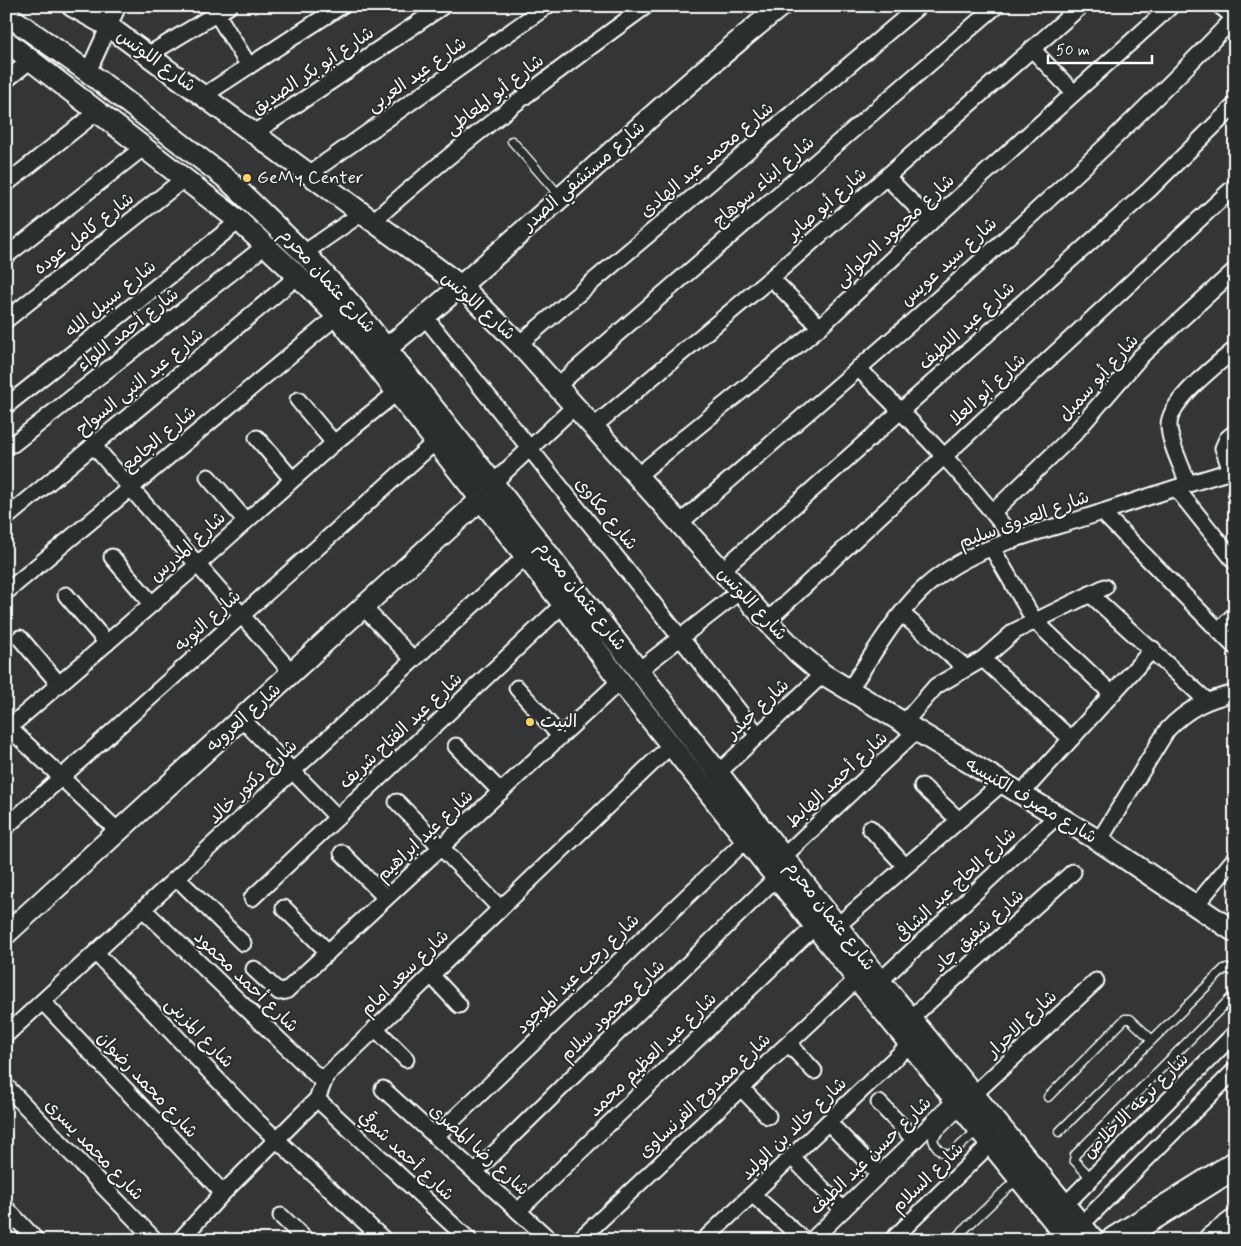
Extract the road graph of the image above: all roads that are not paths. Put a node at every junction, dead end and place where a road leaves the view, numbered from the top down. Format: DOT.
graph roads {
  1 [pos="72,6"];
  2 [pos="341,6"];
  3 [pos="443,6"];
  4 [pos="547,6"];
  5 [pos="646,6"];
  6 [pos="781,6"];
  7 [pos="919,6"];
  8 [pos="996,6"];
  9 [pos="1081,6"];
  10 [pos="1171,6"];
  11 [pos="1220,6"];
  12 [pos="219,9"];
  13 [pos="116,13"];
  14 [pos="760,13"];
  15 [pos="6,14"];
  16 [pos="1234,18"];
  17 [pos="6,41"];
  18 [pos="1032,50"];
  19 [pos="148,55"];
  20 [pos="31,60"];
  21 [pos="249,66"];
  22 [pos="88,72"];
  23 [pos="6,80"];
  24 [pos="1074,94"];
  25 [pos="203,96"];
  26 [pos="1235,105"];
  27 [pos="98,111"];
  28 [pos="254,133"];
  29 [pos="512,141"];
  30 [pos="144,147"];
  31 [pos="309,174"];
  32 [pos="887,177"];
  33 [pos="185,178"];
  34 [pos="6,184"];
  35 [pos="1235,186"];
  36 [pos="560,196"];
  37 [pos="367,217"];
  38 [pos="238,221"];
  39 [pos="931,222"];
  40 [pos="265,246"];
  41 [pos="304,253"];
  42 [pos="6,256"];
  43 [pos="1235,270"];
  44 [pos="298,276"];
  45 [pos="771,278"];
  46 [pos="461,286"];
  47 [pos="336,316"];
  48 [pos="425,317"];
  49 [pos="6,320"];
  50 [pos="820,326"];
  51 [pos="519,344"];
  52 [pos="388,348"];
  53 [pos="1235,349"];
  54 [pos="858,368"];
  55 [pos="557,386"];
  56 [pos="396,393"];
  57 [pos="298,400"];
  58 [pos="6,406"];
  59 [pos="575,406"];
  60 [pos="901,411"];
  61 [pos="593,427"];
  62 [pos="1235,432"];
  63 [pos="257,438"];
  64 [pos="435,442"];
  65 [pos="334,443"];
  66 [pos="14,444"];
  67 [pos="93,445"];
  68 [pos="530,448"];
  69 [pos="944,456"];
  70 [pos="1233,470"];
  71 [pos="637,476"];
  72 [pos="208,477"];
  73 [pos="292,479"];
  74 [pos="493,482"];
  75 [pos="1182,486"];
  76 [pos="130,488"];
  77 [pos="480,500"];
  78 [pos="993,512"];
  79 [pos="1102,512"];
  80 [pos="6,518"];
  81 [pos="245,520"];
  82 [pos="680,523"];
  83 [pos="1014,540"];
  84 [pos="992,548"];
  85 [pos="526,556"];
  86 [pos="112,557"];
  87 [pos="1235,562"];
  88 [pos="197,565"];
  89 [pos="722,570"];
  90 [pos="1105,587"];
  91 [pos="740,591"];
  92 [pos="6,592"];
  93 [pos="1090,594"];
  94 [pos="66,595"];
  95 [pos="570,598"];
  96 [pos="152,604"];
  97 [pos="364,608"];
  98 [pos="902,614"];
  99 [pos="1235,614"];
  100 [pos="241,617"];
  101 [pos="1034,620"];
  102 [pos="767,621"];
  103 [pos="1219,631"];
  104 [pos="681,637"];
  105 [pos="20,638"];
  106 [pos="107,643"];
  107 [pos="1234,646"];
  108 [pos="1152,649"];
  109 [pos="413,659"];
  110 [pos="983,659"];
  111 [pos="966,668"];
  112 [pos="639,670"];
  113 [pos="293,674"];
  114 [pos="824,674"];
  115 [pos="620,681"];
  116 [pos="60,684"];
  117 [pos="517,688"];
  118 [pos="849,690"];
  119 [pos="1235,693"];
  120 [pos="1112,694"];
  121 [pos="1206,700"];
  122 [pos="242,720"];
  123 [pos="7,728"];
  124 [pos="910,728"];
  125 [pos="758,735"];
  126 [pos="560,736"];
  127 [pos="1071,739"];
  128 [pos="672,745"];
  129 [pos="456,746"];
  130 [pos="293,771"];
  131 [pos="719,772"];
  132 [pos="61,777"];
  133 [pos="1002,783"];
  134 [pos="922,786"];
  135 [pos="501,792"];
  136 [pos="1021,794"];
  137 [pos="397,802"];
  138 [pos="338,816"];
  139 [pos="1057,816"];
  140 [pos="959,820"];
  141 [pos="6,827"];
  142 [pos="870,828"];
  143 [pos="119,832"];
  144 [pos="747,839"];
  145 [pos="1098,841"];
  146 [pos="441,847"];
  147 [pos="342,853"];
  148 [pos="784,856"];
  149 [pos="1235,858"];
  150 [pos="906,866"];
  151 [pos="1073,872"];
  152 [pos="776,877"];
  153 [pos="177,878"];
  154 [pos="252,898"];
  155 [pos="386,898"];
  156 [pos="1195,906"];
  157 [pos="284,908"];
  158 [pos="500,908"];
  159 [pos="143,909"];
  160 [pos="815,926"];
  161 [pos="837,926"];
  162 [pos="1235,932"];
  163 [pos="6,934"];
  164 [pos="243,943"];
  165 [pos="328,952"];
  166 [pos="96,953"];
  167 [pos="254,969"];
  168 [pos="1235,973"];
  169 [pos="431,975"];
  170 [pos="857,980"];
  171 [pos="880,981"];
  172 [pos="1096,981"];
  173 [pos="1235,994"];
  174 [pos="43,1002"];
  175 [pos="459,1005"];
  176 [pos="911,1018"];
  177 [pos="375,1028"];
  178 [pos="1235,1033"];
  179 [pos="6,1036"];
  180 [pos="1152,1040"];
  181 [pos="789,1044"];
  182 [pos="910,1044"];
  183 [pos="406,1059"];
  184 [pos="814,1070"];
  185 [pos="1235,1070"];
  186 [pos="322,1081"];
  187 [pos="6,1086"];
  188 [pos="742,1088"];
  189 [pos="383,1089"];
  190 [pos="1048,1097"];
  191 [pos="317,1099"];
  192 [pos="962,1099"];
  193 [pos="879,1103"];
  194 [pos="768,1116"];
  195 [pos="828,1122"];
  196 [pos="1060,1132"];
  197 [pos="436,1136"];
  198 [pos="987,1138"];
  199 [pos="276,1139"];
  200 [pos="915,1140"];
  201 [pos="792,1157"];
  202 [pos="1235,1165"];
  203 [pos="475,1172"];
  204 [pos="879,1174"];
  205 [pos="1019,1178"];
  206 [pos="1091,1178"];
  207 [pos="223,1193"];
  208 [pos="753,1195"];
  209 [pos="1064,1205"];
  210 [pos="6,1208"];
  211 [pos="843,1210"];
  212 [pos="518,1211"];
  213 [pos="281,1216"];
  214 [pos="1235,1223"];
  215 [pos="1071,1235"];
  216 [pos="36,1240"];
  217 [pos="155,1240"];
  218 [pos="180,1240"];
  219 [pos="306,1240"];
  220 [pos="384,1240"];
  221 [pos="469,1240"];
  222 [pos="550,1240"];
  223 [pos="579,1240"];
  224 [pos="704,1240"];
  225 [pos="804,1240"];
  226 [pos="812,1240"];
  227 [pos="892,1240"];
  228 [pos="953,1240"];
  229 [pos="1115,1240"];
  230 [pos="1212,1240"];
  1 -- 13 [label="main road, شارع اللوتس"];
  2 -- 21 [label="street"];
  3 -- 28 [label="street, شارع أبو بكر الصديق"];
  4 -- 31 [label="street, شارع عيد العربى"];
  5 -- 37 [label="street, شارع أبو المعاطى"];
  6 -- 14 [label="main road, شارع مستشفي الصدر"];
  7 -- 51 [label="street, شارع محمد عبد الهادى"];
  8 -- 55 [label="street, شارع ابناء سوهاج"];
  9 -- 18 [label="street, شارع أبو صابر"];
  10 -- 24 [label="street, شارع محمود الحلوانى"];
  11 -- 16 [label="street"];
  12 -- 19 [label="street"];
  12 -- 21 [label="street"];
  13 -- 19 [label="main road, شارع اللوتس"];
  13 -- 22 [label="street"];
  14 -- 36 [label="main road, شارع مستشفي الصدر"];
  15 -- 22 [label="main road, شارع عثمان محرم"];
  16 -- 54 [label="street, شارع سيد عويس"];
  17 -- 20 [label="main road, شارع عثمان محرم"];
  18 -- 24 [label="street"];
  18 -- 32 [label="street, شارع أبو صابر"];
  19 -- 25 [label="main road, شارع اللوتس"];
  20 -- 23 [label="street"];
  20 -- 27 [label="main road, شارع عثمان محرم"];
  21 -- 25 [label="street"];
  22 -- 41 [label="main road, شارع عثمان محرم"];
  24 -- 39 [label="street, شارع محمود الحلوانى"];
  25 -- 28 [label="main road, شارع اللوتس"];
  26 -- 60 [label="street, شارع عبد اللطيف"];
  27 -- 30 [label="main road, شارع عثمان محرم"];
  27 -- 34 [label="street"];
  28 -- 31 [label="main road, شارع اللوتس"];
  29 -- 36 [label="lane"];
  30 -- 33 [label="main road, شارع عثمان محرم"];
  30 -- 42 [label="street"];
  31 -- 37 [label="main road, شارع اللوتس"];
  32 -- 39 [label="street"];
  32 -- 45 [label="street, شارع أبو صابر"];
  33 -- 38 [label="main road, شارع عثمان محرم"];
  33 -- 49 [label="street, شارع كامل عوده"];
  35 -- 69 [label="street, شارع أبو العلا"];
  36 -- 46 [label="main road, شارع مستشفي الصدر"];
  37 -- 41 [label="street, شارع أبو المعاطى"];
  37 -- 46 [label="main road, شارع اللوتس"];
  38 -- 40 [label="main road, شارع عثمان محرم"];
  38 -- 58 [label="street, شارع سبيل الله"];
  39 -- 50 [label="street, شارع محمود الحلوانى"];
  40 -- 44 [label="main road, شارع عثمان محرم"];
  40 -- 66 [label="street, شارع أحمد اللواء"];
  41 -- 52 [label="main road, شارع عثمان محرم"];
  43 -- 78 [label="street, شارع أبو سمبل"];
  44 -- 47 [label="main road, شارع عثمان محرم"];
  44 -- 67 [label="street, شارع عبد النبى السواح"];
  45 -- 50 [label="street"];
  45 -- 61 [label="street, شارع أبو صابر"];
  46 -- 48 [label="main road, شارع مستشفي الصدر"];
  46 -- 51 [label="main road, شارع اللوتس"];
  47 -- 56 [label="main road, شارع عثمان محرم"];
  47 -- 76 [label="street, شارع الجامع"];
  48 -- 52 [label="main road, شارع مستشفي الصدر"];
  48 -- 68 [label="street, شارع مكاوى"];
  50 -- 71 [label="street, شارع محمود الحلوانى"];
  51 -- 55 [label="main road, شارع اللوتس"];
  52 -- 74 [label="main road, شارع عثمان محرم"];
  53 -- 75 [label="street"];
  54 -- 60 [label="street"];
  54 -- 82 [label="street, شارع سيد عويس"];
  55 -- 59 [label="main road, شارع اللوتس"];
  56 -- 64 [label="main road, شارع عثمان محرم"];
  56 -- 65 [label="street, شارع المدرس"];
  57 -- 65 [label="street"];
  59 -- 61 [label="main road, شارع اللوتس"];
  59 -- 68 [label="street"];
  60 -- 69 [label="street"];
  60 -- 89 [label="street, شارع عبد اللطيف"];
  61 -- 71 [label="main road, شارع اللوتس"];
  62 -- 70 [label="street"];
  63 -- 73 [label="street"];
  64 -- 77 [label="main road, شارع عثمان محرم"];
  64 -- 100 [label="street, شارع النوبه"];
  65 -- 73 [label="street, شارع المدرس"];
  67 -- 76 [label="street"];
  67 -- 80 [label="street, شارع عبد النبى السواح"];
  68 -- 74 [label="street"];
  68 -- 104 [label="street, شارع مكاوى"];
  69 -- 78 [label="street"];
  69 -- 102 [label="street, شارع أبو العلا"];
  70 -- 75 [label="street, شارع العدوى سليم"];
  71 -- 82 [label="main road, شارع اللوتس"];
  72 -- 81 [label="street"];
  73 -- 81 [label="street, شارع المدرس"];
  74 -- 95 [label="main road, شارع عثمان محرم"];
  75 -- 79 [label="street, شارع العدوى سليم"];
  75 -- 87 [label="street"];
  76 -- 88 [label="street"];
  76 -- 92 [label="street, شارع الجامع"];
  77 -- 85 [label="main road, شارع عثمان محرم"];
  77 -- 97 [label="main road, شارع العروبه"];
  78 -- 83 [label="street"];
  79 -- 83 [label="street, شارع العدوى سليم"];
  79 -- 103 [label="street"];
  81 -- 88 [label="street, شارع المدرس"];
  82 -- 89 [label="main road, شارع اللوتس"];
  83 -- 84 [label="street, شارع العدوى سليم"];
  84 -- 98 [label="street, شارع العدوى سليم"];
  84 -- 101 [label="street"];
  85 -- 95 [label="main road, شارع عثمان محرم"];
  85 -- 109 [label="street, شارع دكتور خالد"];
  86 -- 96 [label="street"];
  88 -- 96 [label="street, شارع المدرس"];
  88 -- 100 [label="street"];
  89 -- 91 [label="main road, شارع اللوتس"];
  90 -- 93 [label="street, شارع أحمد الهابط"];
  91 -- 102 [label="main road, شارع اللوتس"];
  91 -- 104 [label="street"];
  93 -- 101 [label="street, شارع أحمد الهابط"];
  93 -- 108 [label="street"];
  94 -- 106 [label="street"];
  95 -- 112 [label="main road, شارع عثمان محرم"];
  95 -- 115 [label="main road, شارع عثمان محرم"];
  95 -- 138 [label="street, شارع عبد الفتاح شريف"];
  96 -- 106 [label="street, شارع المدرس"];
  97 -- 109 [label="street"];
  97 -- 113 [label="main road, شارع العروبه"];
  98 -- 111 [label="street"];
  98 -- 118 [label="street, شارع العدوى سليم"];
  99 -- 103 [label="street"];
  100 -- 113 [label="street"];
  100 -- 132 [label="street, شارع النوبه"];
  101 -- 110 [label="street, شارع أحمد الهابط"];
  101 -- 120 [label="street"];
  102 -- 114 [label="main road, شارع اللوتس"];
  103 -- 107 [label="street"];
  104 -- 112 [label="street"];
  104 -- 125 [label="street, شارع مكاوى"];
  105 -- 116 [label="street"];
  106 -- 116 [label="street, شارع المدرس"];
  108 -- 120 [label="street"];
  108 -- 121 [label="street"];
  109 -- 130 [label="street, شارع دكتور خالد"];
  110 -- 111 [label="street, شارع أحمد الهابط"];
  110 -- 127 [label="street"];
  111 -- 124 [label="street, شارع أحمد الهابط"];
  112 -- 131 [label="main road, شارع عثمان محرم"];
  113 -- 122 [label="main road, شارع العروبه"];
  114 -- 118 [label="main road, شارع مصرف الكنيسه"];
  114 -- 125 [label="street, شارع حيدر"];
  115 -- 126 [label="street, شارع عيد ابراهيم"];
  115 -- 128 [label="main road, شارع عثمان محرم"];
  116 -- 123 [label="street, شارع المدرس"];
  117 -- 126 [label="street"];
  118 -- 124 [label="main road, شارع مصرف الكنيسه"];
  119 -- 121 [label="street"];
  120 -- 127 [label="street"];
  121 -- 145 [label="street"];
  122 -- 130 [label="street"];
  122 -- 143 [label="main road, شارع العروبه"];
  123 -- 132 [label="street"];
  124 -- 133 [label="main road, شارع مصرف الكنيسه"];
  124 -- 148 [label="street, شارع أحمد الهابط"];
  125 -- 131 [label="street, شارع حيدر"];
  126 -- 135 [label="street, شارع عيد ابراهيم"];
  127 -- 136 [label="street"];
  128 -- 144 [label="main road, شارع عثمان محرم"];
  128 -- 158 [label="street, شارع سعد امام"];
  129 -- 135 [label="street"];
  130 -- 138 [label="street"];
  130 -- 153 [label="street, شارع دكتور خالد"];
  131 -- 148 [label="main road, شارع عثمان محرم"];
  132 -- 141 [label="street, شارع النوبه"];
  132 -- 143 [label="street"];
  133 -- 136 [label="main road, شارع مصرف الكنيسه"];
  133 -- 140 [label="street"];
  134 -- 140 [label="street"];
  135 -- 146 [label="street, شارع عيد ابراهيم"];
  136 -- 139 [label="main road, شارع مصرف الكنيسه"];
  137 -- 146 [label="street"];
  138 -- 154 [label="street, شارع عبد الفتاح شريف"];
  139 -- 145 [label="main road, شارع مصرف الكنيسه"];
  139 -- 171 [label="street, شارع الحاج عبد الشافى"];
  140 -- 150 [label="street"];
  142 -- 150 [label="street"];
  143 -- 163 [label="main road, شارع العروبه"];
  144 -- 152 [label="main road, شارع عثمان محرم"];
  144 -- 197 [label="street, شارع رجب عبد الموجود"];
  145 -- 156 [label="main road, شارع مصرف الكنيسه"];
  146 -- 155 [label="street, شارع عيد ابراهيم"];
  146 -- 158 [label="street"];
  147 -- 155 [label="street"];
  148 -- 161 [label="main road, شارع عثمان محرم"];
  149 -- 156 [label="street"];
  150 -- 161 [label="street"];
  151 -- 176 [label="street, شارع شفيق جاد"];
  152 -- 160 [label="main road, شارع عثمان محرم"];
  152 -- 203 [label="street, شارع محمود سلام"];
  153 -- 159 [label="street, شارع دكتور خالد"];
  153 -- 164 [label="street"];
  155 -- 165 [label="street, شارع عيد ابراهيم"];
  156 -- 162 [label="main road, شارع مصرف الكنيسه"];
  157 -- 165 [label="street"];
  158 -- 169 [label="street, شارع سعد امام"];
  159 -- 166 [label="street, شارع دكتور خالد"];
  159 -- 186 [label="street, شارع أحمد محمود"];
  160 -- 170 [label="main road, شارع عثمان محرم"];
  160 -- 212 [label="street, شارع عبد العظيم محمد"];
  161 -- 171 [label="main road, شارع عثمان محرم"];
  165 -- 167 [label="street, شارع عيد ابراهيم"];
  166 -- 174 [label="street, شارع دكتور خالد"];
  166 -- 199 [label="street, شارع المزينى"];
  168 -- 180 [label="lane"];
  169 -- 175 [label="street"];
  169 -- 177 [label="street, شارع سعد امام"];
  170 -- 181 [label="street, شارع ممدوح الفرنساوى"];
  170 -- 182 [label="main road, شارع عثمان محرم"];
  171 -- 176 [label="main road, شارع عثمان محرم"];
  172 -- 192 [label="street, شارع الاحرار"];
  173 -- 206 [label="lane"];
  174 -- 179 [label="street, شارع دكتور خالد"];
  174 -- 207 [label="street, شارع محمد رضوان"];
  176 -- 192 [label="main road, شارع عثمان محرم"];
  177 -- 183 [label="street"];
  177 -- 186 [label="street, شارع سعد امام"];
  178 -- 206 [label="street, شارع ترعه الاخلاص"];
  180 -- 190 [label="lane"];
  180 -- 196 [label="lane"];
  181 -- 184 [label="street"];
  181 -- 188 [label="street, شارع ممدوح الفرنساوى"];
  182 -- 192 [label="main road, شارع عثمان محرم"];
  182 -- 195 [label="street, شارع خالد بن الوليد"];
  185 -- 215 [label="street"];
  186 -- 191 [label="street, شارع سعد امام"];
  187 -- 217 [label="street, شارع محمد يسرى"];
  188 -- 194 [label="street"];
  188 -- 223 [label="street, شارع ممدوح الفرنساوى"];
  189 -- 197 [label="street, شارع رضا المصرى"];
  191 -- 199 [label="street"];
  191 -- 221 [label="street, شارع أحمد شوقي"];
  192 -- 198 [label="main road, شارع عثمان محرم"];
  192 -- 198 [label="lane"];
  192 -- 200 [label="street, شارع حسن عبد الطيف"];
  192 -- 209 [label="main road, شارع عثمان محرم"];
  193 -- 200 [label="street"];
  195 -- 201 [label="street, شارع خالد بن الوليد"];
  195 -- 204 [label="street"];
  197 -- 203 [label="street, شارع رضا المصرى"];
  198 -- 205 [label="main road, شارع عثمان محرم"];
  198 -- 227 [label="street, شارع السلام"];
  199 -- 207 [label="street"];
  199 -- 220 [label="street, شارع المزينى"];
  200 -- 204 [label="street, شارع حسن عبد الطيف"];
  201 -- 208 [label="street, شارع خالد بن الوليد"];
  201 -- 211 [label="street"];
  202 -- 229 [label="highway"];
  203 -- 212 [label="street, شارع رضا المصرى"];
  204 -- 211 [label="street, شارع حسن عبد الطيف"];
  205 -- 215 [label="main road, شارع عثمان محرم"];
  205 -- 228 [label="lane"];
  206 -- 209 [label="street, شارع ترعه الاخلاص"];
  207 -- 218 [label="street"];
  208 -- 224 [label="street, شارع خالد بن الوليد"];
  208 -- 225 [label="street"];
  209 -- 215 [label="main road, شارع عثمان محرم"];
  210 -- 216 [label="street"];
  211 -- 226 [label="street, شارع حسن عبد الطيف"];
  212 -- 222 [label="street, شارع رضا المصرى"];
  213 -- 219 [label="street"];
  214 -- 230 [label="highway"];
}
